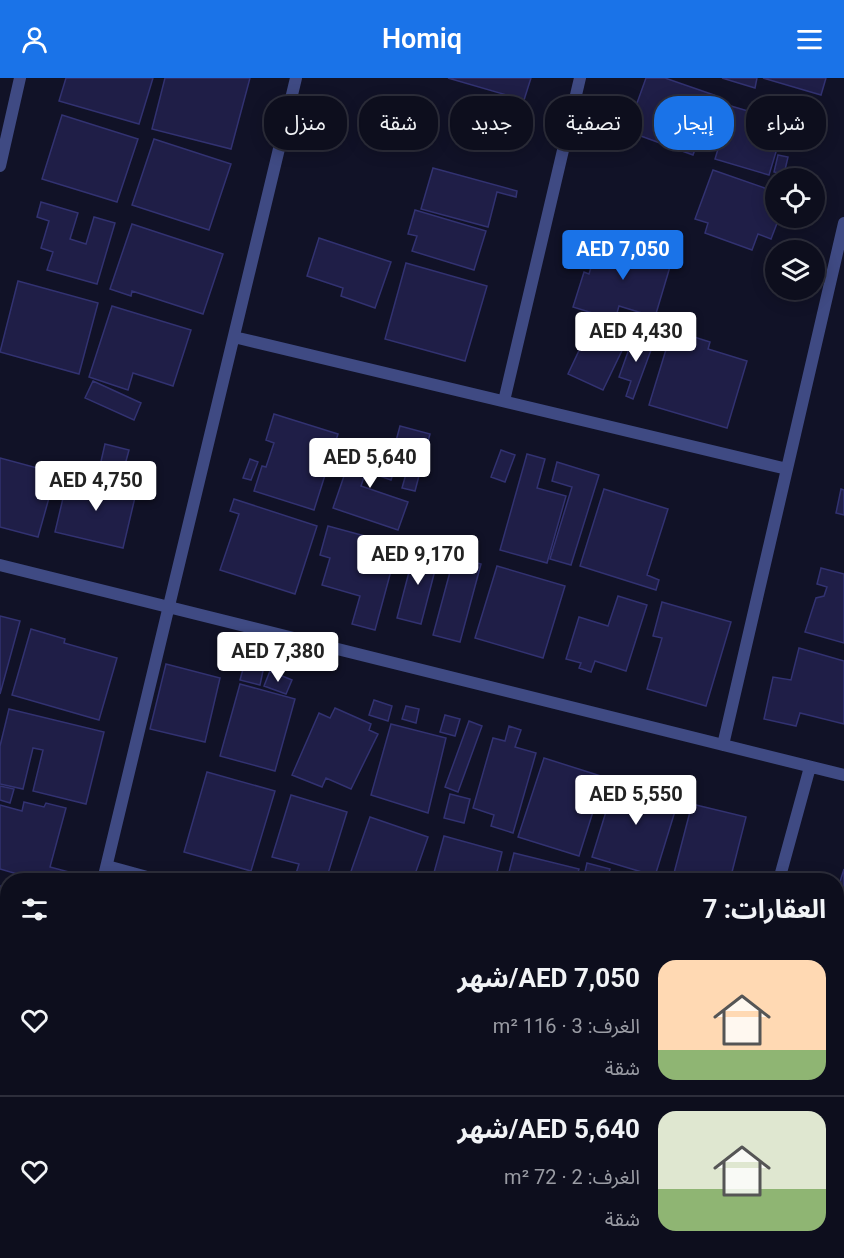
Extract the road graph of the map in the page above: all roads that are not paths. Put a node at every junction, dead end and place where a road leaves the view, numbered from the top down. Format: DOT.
graph roads {
  1 [pos="20,78"];
  2 [pos="296,78"];
  3 [pos="580,78"];
  4 [pos="0,166"];
  5 [pos="844,223"];
  6 [pos="234,337"];
  7 [pos="504,402"];
  8 [pos="787,469"];
  9 [pos="0,565"];
  10 [pos="170,607"];
  11 [pos="723,745"];
  12 [pos="810,767"];
  13 [pos="844,775"];
  14 [pos="107,866"];
  15 [pos="105,873"];
  16 [pos="132,873"];
  17 [pos="781,873"];
  1 -- 4 [label="street"];
  2 -- 6 [label="street"];
  3 -- 7 [label="street"];
  5 -- 8 [label="street"];
  6 -- 7 [label="street"];
  6 -- 10 [label="street"];
  7 -- 8 [label="street"];
  8 -- 11 [label="street"];
  9 -- 10 [label="street"];
  10 -- 11 [label="street"];
  10 -- 14 [label="street"];
  11 -- 12 [label="street"];
  12 -- 13 [label="street"];
  12 -- 17 [label="street"];
  14 -- 15 [label="street"];
  14 -- 16 [label="street"];
}
